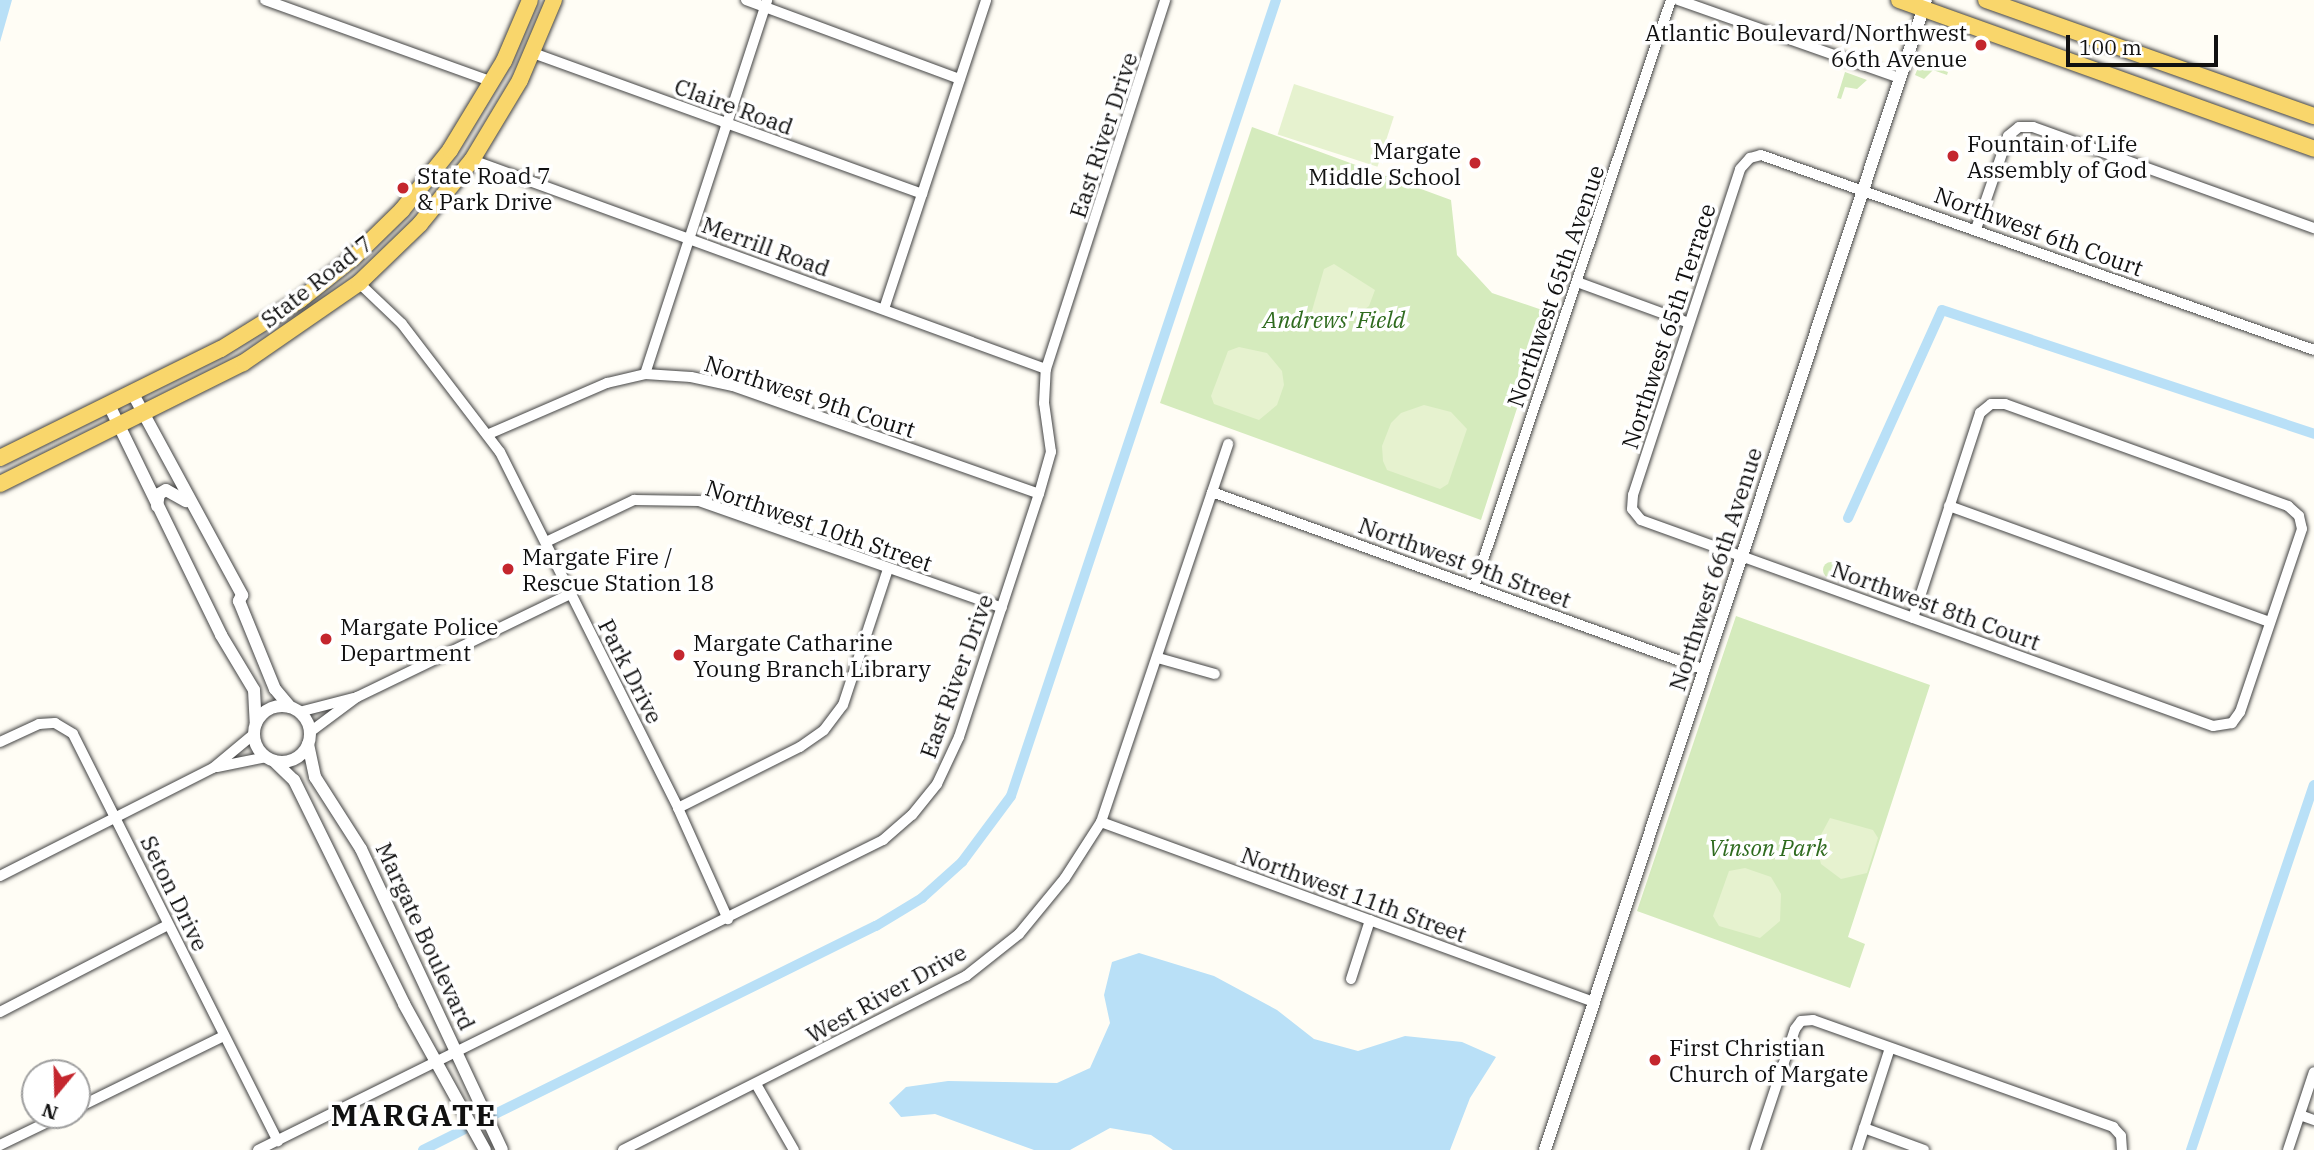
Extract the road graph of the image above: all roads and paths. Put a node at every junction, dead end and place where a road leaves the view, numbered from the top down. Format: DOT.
graph roads {
  1 [pos="265,0"];
  2 [pos="530,0"];
  3 [pos="554,0"];
  4 [pos="746,0"];
  5 [pos="986,0"];
  6 [pos="1165,0"];
  7 [pos="1671,0"];
  8 [pos="1678,0"];
  9 [pos="1899,0"];
  10 [pos="1986,0"];
  11 [pos="766,3"];
  12 [pos="1924,4"];
  13 [pos="533,54"];
  14 [pos="1899,78"];
  15 [pos="960,79"];
  16 [pos="493,82"];
  17 [pos="2314,116"];
  18 [pos="727,124"];
  19 [pos="492,129"];
  20 [pos="2314,149"];
  21 [pos="1749,158"];
  22 [pos="472,160"];
  23 [pos="1862,190"];
  24 [pos="922,194"];
  25 [pos="386,228"];
  26 [pos="2314,228"];
  27 [pos="1976,229"];
  28 [pos="689,239"];
  29 [pos="359,282"];
  30 [pos="1577,282"];
  31 [pos="884,309"];
  32 [pos="1689,323"];
  33 [pos="2314,350"];
  34 [pos="1046,369"];
  35 [pos="645,374"];
  36 [pos="133,394"];
  37 [pos="110,405"];
  38 [pos="144,414"];
  39 [pos="120,426"];
  40 [pos="489,434"];
  41 [pos="1228,444"];
  42 [pos="0,458"];
  43 [pos="0,484"];
  44 [pos="1212,492"];
  45 [pos="1039,494"];
  46 [pos="189,504"];
  47 [pos="1949,506"];
  48 [pos="157,507"];
  49 [pos="1632,509"];
  50 [pos="546,542"];
  51 [pos="1742,556"];
  52 [pos="888,569"];
  53 [pos="1475,584"];
  54 [pos="570,594"];
  55 [pos="1002,608"];
  56 [pos="1913,618"];
  57 [pos="2270,622"];
  58 [pos="1158,657"];
  59 [pos="1704,670"];
  60 [pos="1215,674"];
  61 [pos="357,697"];
  62 [pos="294,710"];
  63 [pos="255,729"];
  64 [pos="309,738"];
  65 [pos="0,742"];
  66 [pos="270,759"];
  67 [pos="213,768"];
  68 [pos="678,808"];
  69 [pos="118,818"];
  70 [pos="1101,822"];
  71 [pos="0,876"];
  72 [pos="728,919"];
  73 [pos="1370,920"];
  74 [pos="168,925"];
  75 [pos="1351,979"];
  76 [pos="1594,1002"];
  77 [pos="0,1012"];
  78 [pos="224,1036"];
  79 [pos="1890,1048"];
  80 [pos="457,1052"];
  81 [pos="438,1062"];
  82 [pos="2314,1072"];
  83 [pos="756,1084"];
  84 [pos="91,1101"];
  85 [pos="2300,1115"];
  86 [pos="2314,1121"];
  87 [pos="1864,1128"];
  88 [pos="33,1129"];
  89 [pos="278,1141"];
  90 [pos="0,1145"];
  91 [pos="258,1150"];
  92 [pos="485,1150"];
  93 [pos="502,1150"];
  94 [pos="623,1150"];
  95 [pos="794,1150"];
  96 [pos="1545,1150"];
  97 [pos="1755,1150"];
  98 [pos="1857,1150"];
  99 [pos="1924,1150"];
  100 [pos="2122,1150"];
  101 [pos="2288,1150"];
  1 -- 16 [label="street"];
  2 -- 16 [label="main road, State Road 7"];
  3 -- 13 [label="main road, State Road 7"];
  4 -- 11 [label="street"];
  5 -- 15 [label="street"];
  6 -- 34 [label="street, East River Drive"];
  7 -- 30 [label="street, Northwest 65th Avenue"];
  8 -- 14 [label="street"];
  9 -- 12 [label="main road"];
  10 -- 17 [label="main road"];
  11 -- 15 [label="street"];
  11 -- 18 [label="street"];
  12 -- 14 [label="street, Northwest 66th Avenue"];
  12 -- 20 [label="main road"];
  13 -- 18 [label="street, Claire Road"];
  13 -- 19 [label="main road, State Road 7"];
  14 -- 23 [label="street, Northwest 66th Avenue"];
  15 -- 24 [label="street"];
  16 -- 19 [label="main road"];
  16 -- 25 [label="main road, State Road 7"];
  18 -- 24 [label="street, Claire Road"];
  18 -- 28 [label="street"];
  19 -- 22 [label="main road, State Road 7"];
  21 -- 23 [label="street, Northwest 6th Court"];
  21 -- 32 [label="street, Northwest 65th Terrace"];
  22 -- 28 [label="street, Merrill Road"];
  22 -- 29 [label="main road, State Road 7"];
  23 -- 27 [label="street, Northwest 6th Court"];
  23 -- 51 [label="street, Northwest 66th Avenue"];
  24 -- 31 [label="street"];
  25 -- 29 [label="main road"];
  25 -- 36 [label="main road, State Road 7"];
  26 -- 27 [label="street"];
  27 -- 33 [label="street, Northwest 6th Court"];
  28 -- 31 [label="street, Merrill Road"];
  28 -- 35 [label="street"];
  29 -- 38 [label="main road, State Road 7"];
  29 -- 40 [label="street, Park Drive"];
  30 -- 32 [label="street"];
  30 -- 53 [label="street, Northwest 65th Avenue"];
  31 -- 34 [label="street, Merrill Road"];
  32 -- 49 [label="street, Northwest 65th Terrace"];
  34 -- 45 [label="street, East River Drive"];
  35 -- 40 [label="street, Northwest 9th Court"];
  35 -- 45 [label="street, Northwest 9th Court"];
  36 -- 37 [label="main road, State Road 7"];
  36 -- 38 [label="street"];
  37 -- 39 [label="street"];
  37 -- 42 [label="main road, State Road 7"];
  38 -- 39 [label="main road, State Road 7"];
  38 -- 46 [label="street"];
  39 -- 43 [label="main road, State Road 7"];
  39 -- 48 [label="street"];
  40 -- 50 [label="street, Park Drive"];
  41 -- 44 [label="street, West River Drive"];
  44 -- 53 [label="street, Northwest 9th Street"];
  44 -- 58 [label="street, West River Drive"];
  45 -- 55 [label="street, East River Drive"];
  46 -- 48 [label="street"];
  46 -- 62 [label="street"];
  47 -- 56 [label="street"];
  47 -- 57 [label="street"];
  47 -- 57 [label="street"];
  48 -- 63 [label="street"];
  49 -- 51 [label="street, Northwest 8th Court"];
  50 -- 52 [label="street, Northwest 10th Street"];
  50 -- 54 [label="street, Park Drive"];
  51 -- 56 [label="street, Northwest 8th Court"];
  51 -- 59 [label="street, Northwest 66th Avenue"];
  52 -- 55 [label="street, Northwest 10th Street"];
  52 -- 68 [label="street"];
  53 -- 59 [label="street, Northwest 9th Street"];
  54 -- 61 [label="street"];
  54 -- 68 [label="street, Park Drive"];
  55 -- 72 [label="street, East River Drive"];
  56 -- 57 [label="street, Northwest 8th Court"];
  58 -- 60 [label="street"];
  58 -- 70 [label="street, West River Drive"];
  59 -- 76 [label="street, Northwest 66th Avenue"];
  61 -- 62 [label="street"];
  61 -- 64 [label="street"];
  62 -- 63 [label="street"];
  62 -- 64 [label="street"];
  63 -- 66 [label="street"];
  63 -- 67 [label="street"];
  64 -- 66 [label="street"];
  64 -- 80 [label="street, Margate Boulevard"];
  65 -- 69 [label="street, Seton Drive"];
  66 -- 67 [label="street"];
  66 -- 81 [label="street, Margate Boulevard"];
  67 -- 69 [label="street"];
  68 -- 72 [label="street, Park Drive"];
  69 -- 71 [label="street"];
  69 -- 74 [label="street, Seton Drive"];
  70 -- 73 [label="street, Northwest 11th Street"];
  70 -- 83 [label="street, West River Drive"];
  72 -- 80 [label="street, East River Drive"];
  73 -- 75 [label="street"];
  73 -- 76 [label="street, Northwest 11th Street"];
  74 -- 77 [label="street"];
  74 -- 78 [label="street, Seton Drive"];
  76 -- 96 [label="street, Northwest 66th Avenue"];
  78 -- 84 [label="street"];
  78 -- 89 [label="street, Seton Drive"];
  79 -- 87 [label="street"];
  79 -- 97 [label="street"];
  79 -- 100 [label="street"];
  80 -- 81 [label="street, East River Drive"];
  80 -- 93 [label="street, Margate Boulevard"];
  81 -- 89 [label="street, East River Drive"];
  81 -- 92 [label="street, Margate Boulevard"];
  82 -- 85 [label="street"];
  83 -- 94 [label="street, West River Drive"];
  83 -- 95 [label="street"];
  85 -- 86 [label="street"];
  85 -- 101 [label="street"];
  87 -- 98 [label="street"];
  87 -- 99 [label="street"];
  88 -- 90 [label="street"];
  89 -- 91 [label="street, East River Drive"];
}
